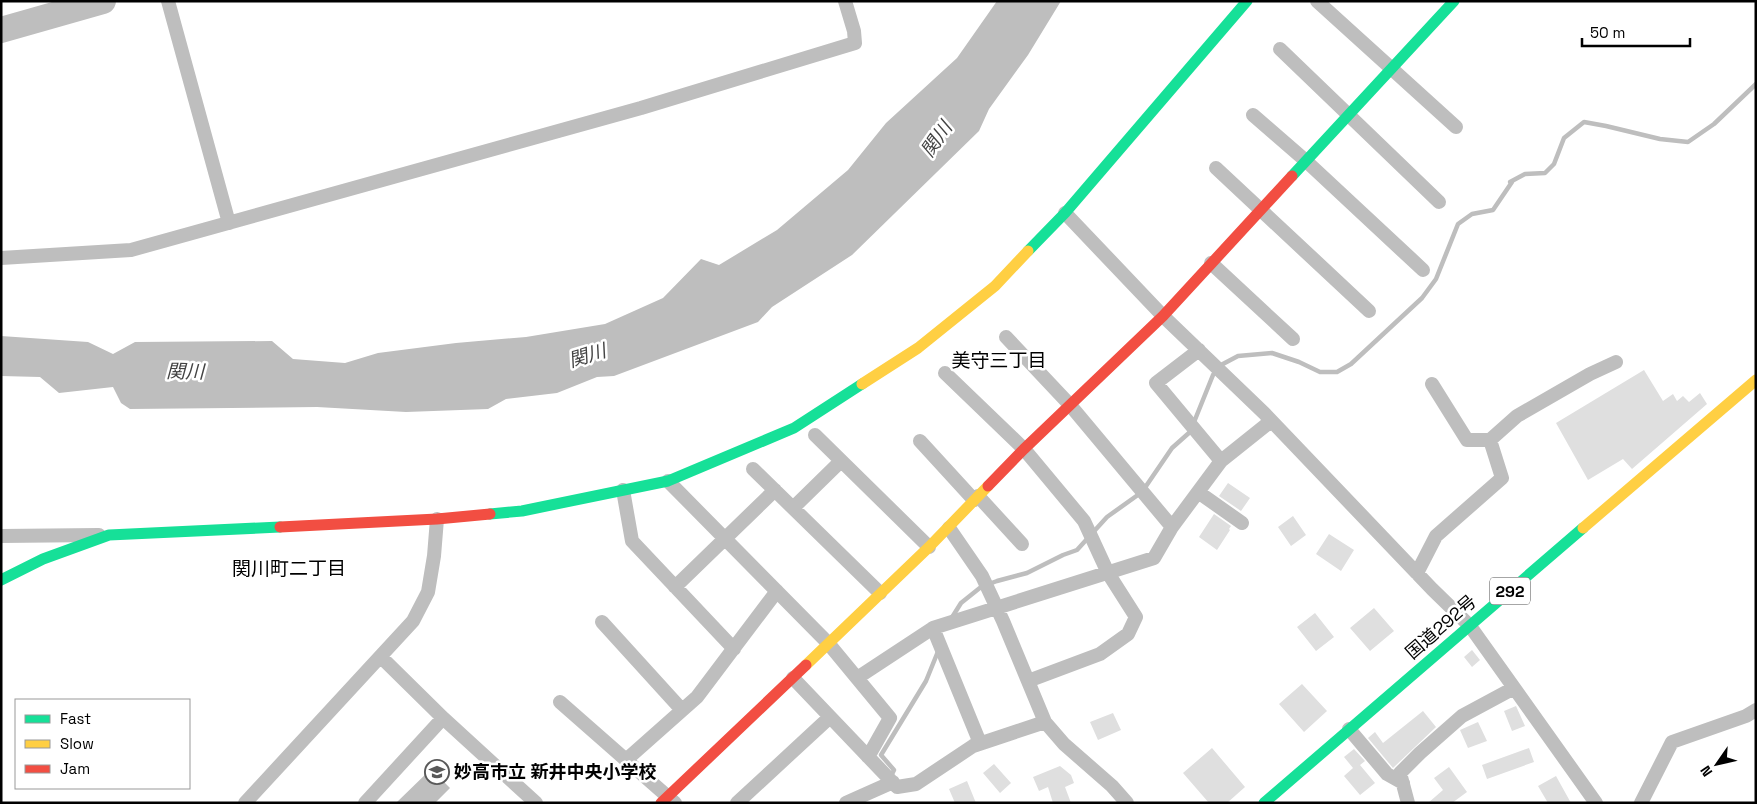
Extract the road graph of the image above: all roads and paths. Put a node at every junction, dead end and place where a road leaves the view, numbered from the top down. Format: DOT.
graph roads {
  1 [pos="168,1"];
  2 [pos="845,1"];
  3 [pos="1247,1"];
  4 [pos="1317,1"];
  5 [pos="1454,1"];
  6 [pos="1280,50"];
  7 [pos="1392,68"];
  8 [pos="1253,115"];
  9 [pos="1349,115"];
  10 [pos="1456,127"];
  11 [pos="1306,161"];
  12 [pos="1216,168"];
  13 [pos="1439,202"];
  14 [pos="1261,210"];
  15 [pos="1065,213"];
  16 [pos="230,223"];
  17 [pos="1,258"];
  18 [pos="1211,263"];
  19 [pos="1423,270"];
  20 [pos="1370,311"];
  21 [pos="1163,316"];
  22 [pos="1006,337"];
  23 [pos="1294,339"];
  24 [pos="1199,350"];
  25 [pos="1616,362"];
  26 [pos="945,373"];
  27 [pos="1756,380"];
  28 [pos="1432,384"];
  29 [pos="1070,405"];
  30 [pos="1271,421"];
  31 [pos="815,435"];
  32 [pos="1490,440"];
  33 [pos="920,442"];
  34 [pos="1024,449"];
  35 [pos="841,461"];
  36 [pos="1221,461"];
  37 [pos="753,469"];
  38 [pos="668,481"];
  39 [pos="623,490"];
  40 [pos="775,490"];
  41 [pos="1198,492"];
  42 [pos="976,498"];
  43 [pos="793,508"];
  44 [pos="437,519"];
  45 [pos="1242,523"];
  46 [pos="1172,527"];
  47 [pos="949,528"];
  48 [pos="109,535"];
  49 [pos="1,536"];
  50 [pos="724,538"];
  51 [pos="1022,544"];
  52 [pos="928,547"];
  53 [pos="1108,573"];
  54 [pos="1417,573"];
  55 [pos="1,580"];
  56 [pos="674,587"];
  57 [pos="777,592"];
  58 [pos="880,593"];
  59 [pos="997,608"];
  60 [pos="602,622"];
  61 [pos="1470,626"];
  62 [pos="933,628"];
  63 [pos="828,643"];
  64 [pos="734,648"];
  65 [pos="381,657"];
  66 [pos="792,678"];
  67 [pos="857,678"];
  68 [pos="1028,681"];
  69 [pos="1514,688"];
  70 [pos="560,702"];
  71 [pos="682,710"];
  72 [pos="1756,710"];
  73 [pos="830,717"];
  74 [pos="443,718"];
  75 [pos="1045,722"];
  76 [pos="1349,729"];
  77 [pos="980,744"];
  78 [pos="868,757"];
  79 [pos="626,760"];
  80 [pos="893,782"];
  81 [pos="1403,783"];
  82 [pos="668,801"];
  83 [pos="1122,802"];
  84 [pos="245,803"];
  85 [pos="365,803"];
  86 [pos="536,803"];
  87 [pos="738,803"];
  88 [pos="846,803"];
  89 [pos="1264,803"];
  90 [pos="1408,803"];
  91 [pos="1596,803"];
  92 [pos="1641,803"];
  1 -- 16 [label="street"];
  2 -- 16 [label="street"];
  3 -- 15 [label="main road"];
  4 -- 7 [label="street"];
  5 -- 7 [label="main road"];
  6 -- 9 [label="street"];
  7 -- 9 [label="main road"];
  7 -- 10 [label="street"];
  8 -- 11 [label="street"];
  9 -- 11 [label="main road"];
  9 -- 13 [label="street"];
  11 -- 14 [label="main road"];
  11 -- 19 [label="street"];
  12 -- 14 [label="street"];
  14 -- 18 [label="main road"];
  14 -- 20 [label="street"];
  15 -- 21 [label="street"];
  15 -- 38 [label="main road"];
  16 -- 17 [label="street"];
  18 -- 21 [label="main road"];
  18 -- 23 [label="street"];
  21 -- 24 [label="street"];
  21 -- 29 [label="main road"];
  22 -- 29 [label="street"];
  24 -- 30 [label="street"];
  24 -- 36 [label="street"];
  25 -- 32 [label="street"];
  26 -- 34 [label="street"];
  27 -- 61 [label="main road, 国道292号 / 292"];
  28 -- 32 [label="street"];
  29 -- 34 [label="main road"];
  29 -- 46 [label="street"];
  30 -- 36 [label="street"];
  30 -- 54 [label="street"];
  31 -- 35 [label="street"];
  32 -- 54 [label="street"];
  33 -- 42 [label="street"];
  34 -- 42 [label="main road"];
  34 -- 53 [label="street"];
  35 -- 43 [label="street"];
  35 -- 52 [label="street"];
  36 -- 41 [label="street"];
  37 -- 40 [label="street"];
  38 -- 39 [label="main road"];
  38 -- 50 [label="street"];
  39 -- 44 [label="main road"];
  39 -- 56 [label="street"];
  40 -- 43 [label="street"];
  40 -- 50 [label="street"];
  41 -- 45 [label="street"];
  41 -- 46 [label="street"];
  42 -- 47 [label="main road"];
  42 -- 51 [label="street"];
  43 -- 58 [label="street"];
  44 -- 48 [label="main road"];
  44 -- 65 [label="street"];
  46 -- 53 [label="street"];
  47 -- 52 [label="main road"];
  47 -- 59 [label="street"];
  48 -- 49 [label="street"];
  48 -- 55 [label="main road"];
  50 -- 56 [label="street"];
  50 -- 57 [label="street"];
  52 -- 58 [label="main road"];
  53 -- 59 [label="street"];
  53 -- 68 [label="street"];
  54 -- 61 [label="street"];
  56 -- 64 [label="street"];
  57 -- 63 [label="street"];
  57 -- 64 [label="street"];
  58 -- 63 [label="main road"];
  59 -- 62 [label="street"];
  59 -- 68 [label="street"];
  60 -- 71 [label="street"];
  61 -- 69 [label="street"];
  61 -- 76 [label="main road, 国道292号 / 292"];
  62 -- 67 [label="street"];
  62 -- 77 [label="street"];
  63 -- 66 [label="main road"];
  63 -- 67 [label="street"];
  64 -- 71 [label="street"];
  65 -- 74 [label="street"];
  65 -- 84 [label="street"];
  66 -- 73 [label="street"];
  66 -- 82 [label="main road"];
  67 -- 78 [label="street"];
  68 -- 75 [label="street"];
  69 -- 81 [label="street"];
  69 -- 91 [label="street"];
  70 -- 79 [label="street"];
  71 -- 79 [label="street"];
  72 -- 92 [label="street"];
  73 -- 78 [label="street"];
  73 -- 87 [label="street"];
  74 -- 85 [label="street"];
  74 -- 86 [label="street"];
  75 -- 77 [label="street"];
  75 -- 83 [label="street"];
  76 -- 81 [label="street"];
  76 -- 89 [label="main road, 国道292号 / 292"];
  77 -- 80 [label="street"];
  78 -- 80 [label="street"];
  79 -- 82 [label="street"];
  80 -- 88 [label="street"];
  81 -- 90 [label="street"];
}
